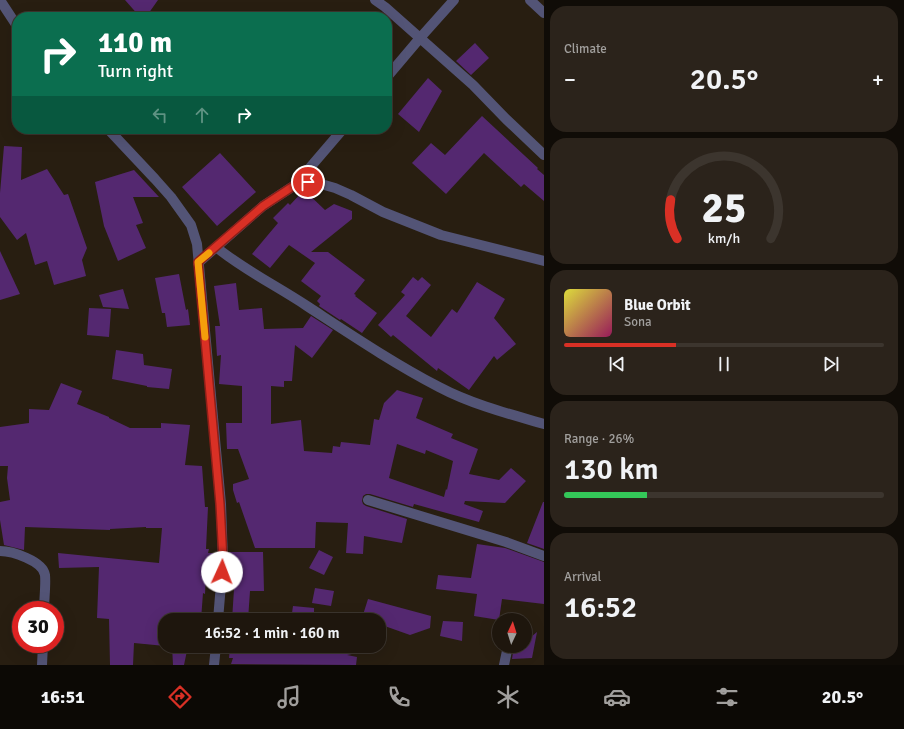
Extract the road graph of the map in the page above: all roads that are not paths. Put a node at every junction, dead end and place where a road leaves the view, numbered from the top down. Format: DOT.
graph roads {
  1 [pos="0,0"];
  2 [pos="375,0"];
  3 [pos="454,0"];
  4 [pos="530,0"];
  5 [pos="391,12"];
  6 [pos="392,13"];
  7 [pos="544,14"];
  8 [pos="12,18"];
  9 [pos="420,38"];
  10 [pos="392,71"];
  11 [pos="113,134"];
  12 [pos="339,134"];
  13 [pos="544,154"];
  14 [pos="295,185"];
  15 [pos="216,247"];
  16 [pos="198,262"];
  17 [pos="544,262"];
  18 [pos="544,424"];
  19 [pos="368,500"];
  20 [pos="0,551"];
  21 [pos="544,556"];
  22 [pos="44,601"];
  23 [pos="219,613"];
  24 [pos="42,653"];
  25 [pos="215,653"];
  26 [pos="507,653"];
  27 [pos="42,665"];
  28 [pos="214,665"];
  29 [pos="504,665"];
  1 -- 8 [label="street"];
  2 -- 5 [label="street"];
  3 -- 9 [label="street"];
  4 -- 7 [label="street"];
  6 -- 9 [label="street"];
  9 -- 10 [label="street"];
  9 -- 13 [label="street"];
  11 -- 16 [label="street"];
  12 -- 14 [label="street"];
  14 -- 15 [label="street"];
  14 -- 17 [label="street"];
  15 -- 16 [label="street"];
  15 -- 18 [label="street"];
  16 -- 23 [label="street"];
  19 -- 21 [label="street"];
  20 -- 22 [label="street"];
  24 -- 27 [label="street"];
  25 -- 28 [label="street"];
  26 -- 29 [label="street"];
}
